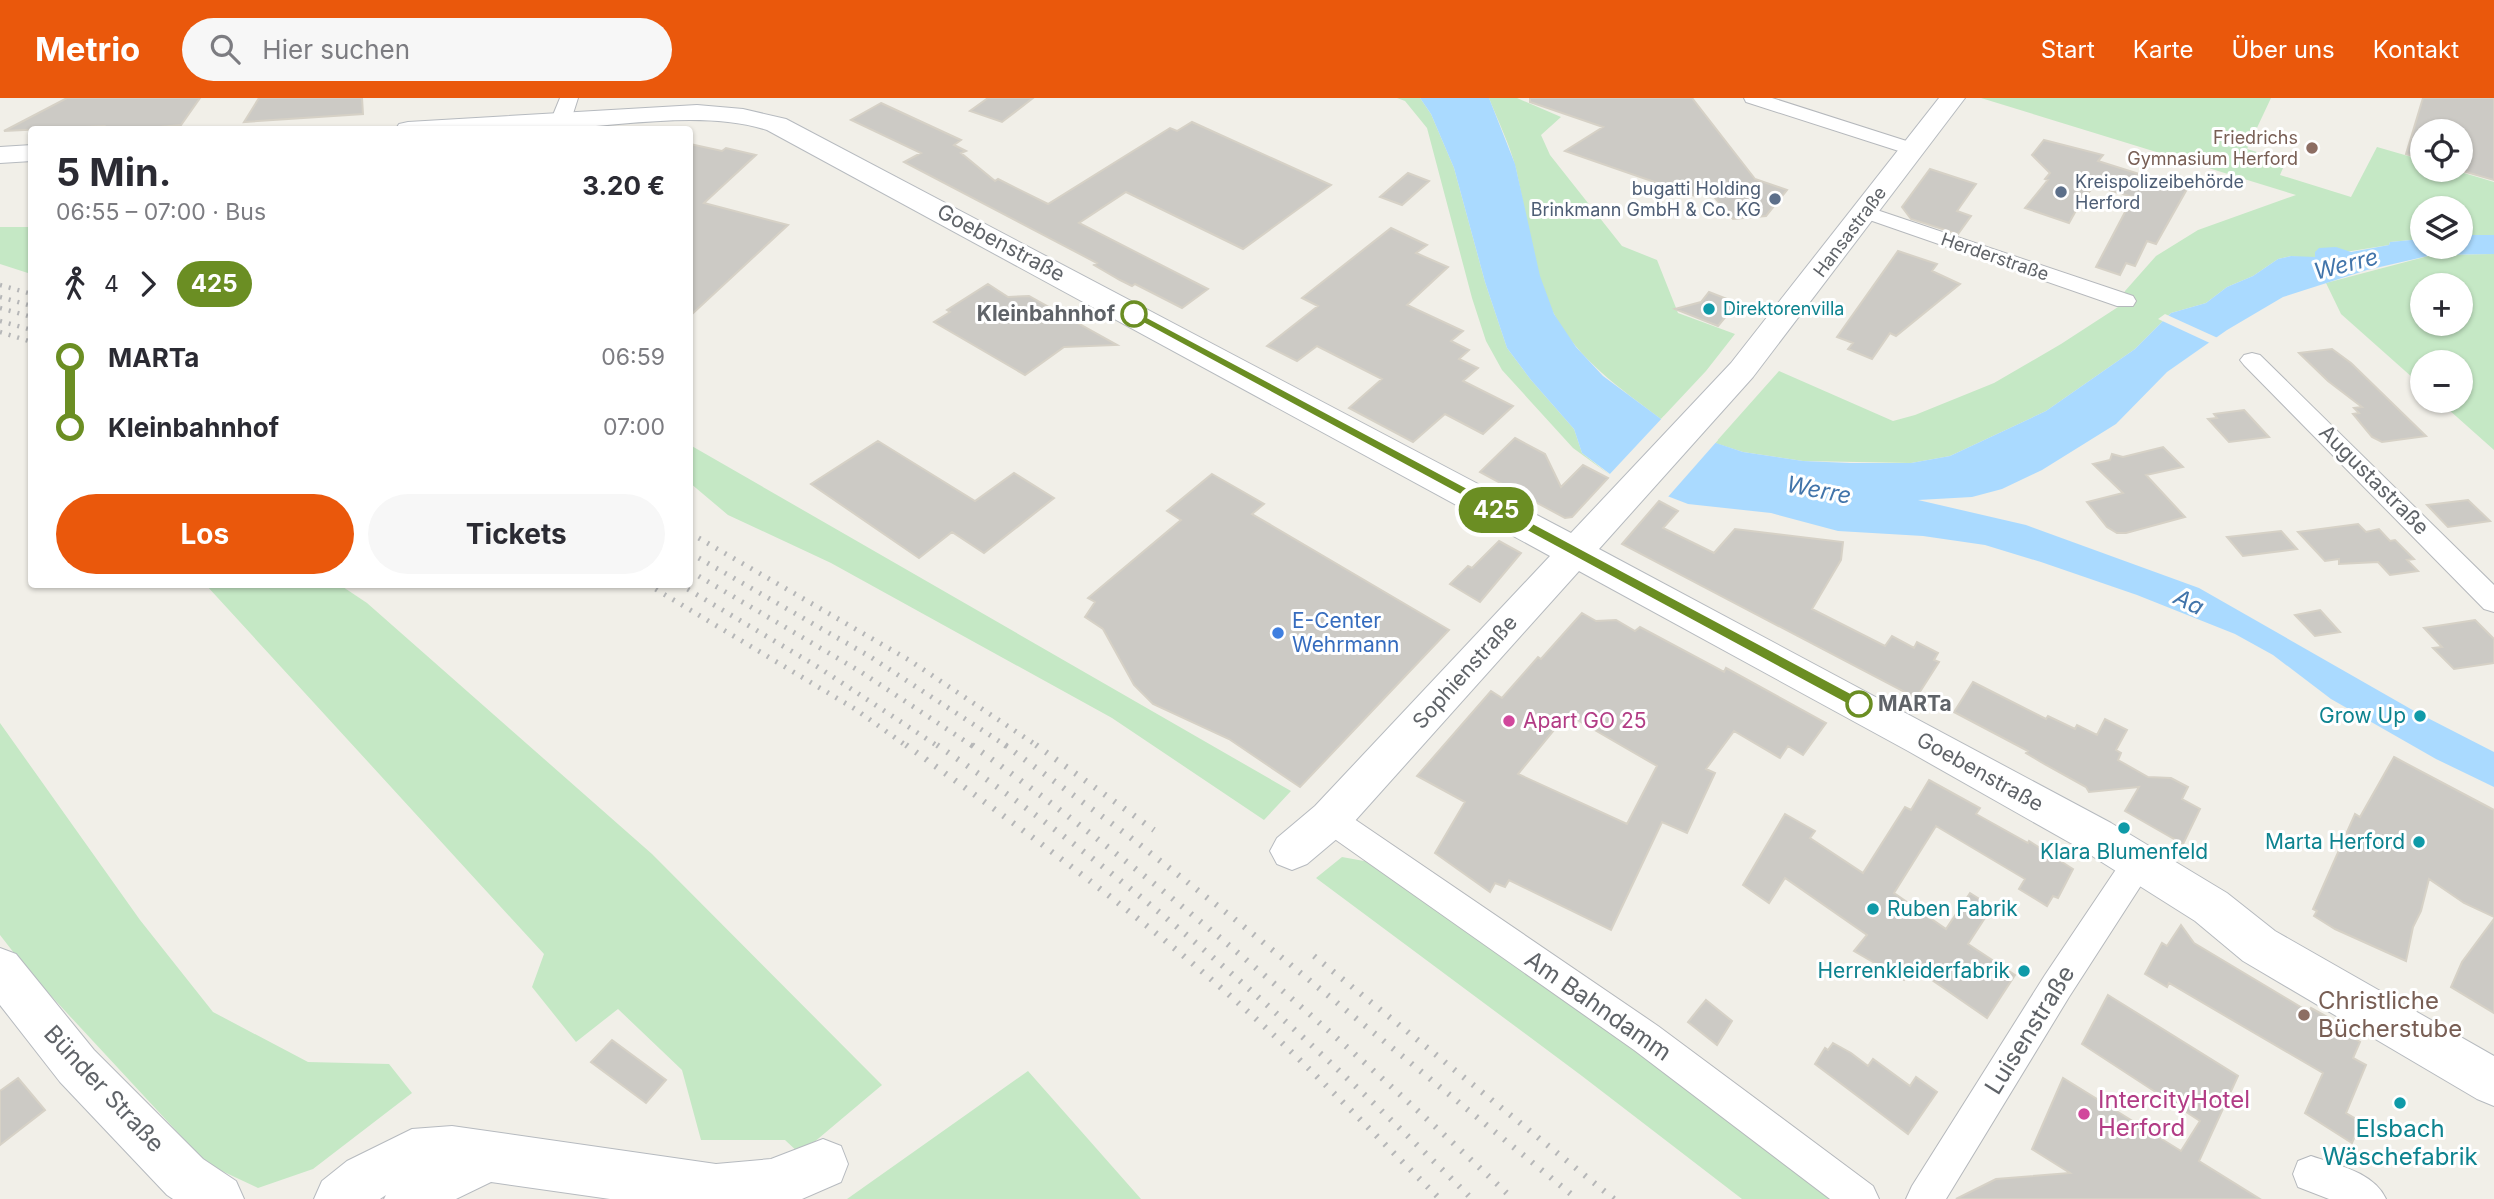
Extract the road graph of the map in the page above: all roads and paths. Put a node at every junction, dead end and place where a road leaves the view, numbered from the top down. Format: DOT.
graph roads {
  1 [pos="1753,98"];
  2 [pos="1952,98"];
  3 [pos="565,109"];
  4 [pos="438,126"];
  5 [pos="1912,149"];
  6 [pos="28,153"];
  7 [pos="0,155"];
  8 [pos="1865,212"];
  9 [pos="2125,301"];
  10 [pos="2252,360"];
  11 [pos="1633,489"];
  12 [pos="1576,551"];
  13 [pos="2494,602"];
  14 [pos="1330,820"];
  15 [pos="1292,851"];
  16 [pos="2138,863"];
  17 [pos="2211,906"];
  18 [pos="0,969"];
  19 [pos="2494,1058"];
  20 [pos="2494,1082"];
  21 [pos="493,1155"];
  22 [pos="823,1164"];
  23 [pos="2311,1174"];
  24 [pos="218,1199"];
  25 [pos="340,1199"];
  26 [pos="410,1199"];
  27 [pos="1860,1199"];
  28 [pos="1926,1199"];
  29 [pos="2367,1199"];
  1 -- 5 [label="street"];
  2 -- 5 [label="street, Hansastraße"];
  3 -- 4 [label="street, Goebenstraße"];
  3 -- 12 [label="street, Goebenstraße"];
  5 -- 8 [label="street, Hansastraße"];
  6 -- 7 [label="street"];
  8 -- 9 [label="street, Herderstraße"];
  8 -- 11 [label="street, Hansastraße"];
  10 -- 13 [label="street, Augustastraße"];
  11 -- 12 [label="street, Sophienstraße"];
  12 -- 14 [label="street, Sophienstraße"];
  12 -- 16 [label="street, Goebenstraße"];
  14 -- 15 [label="street, Sophienstraße"];
  14 -- 27 [label="street, Am Bahndamm"];
  16 -- 17 [label="street, Goebenstraße"];
  16 -- 28 [label="street, Luisenstraße"];
  17 -- 19 [label="street, Goebenstraße"];
  17 -- 20 [label="street, Goebenstraße"];
  18 -- 24 [label="street, Bünder Straße"];
  21 -- 22 [label="street"];
  21 -- 25 [label="street"];
  21 -- 26 [label="street"];
  23 -- 29 [label="street"];
}
